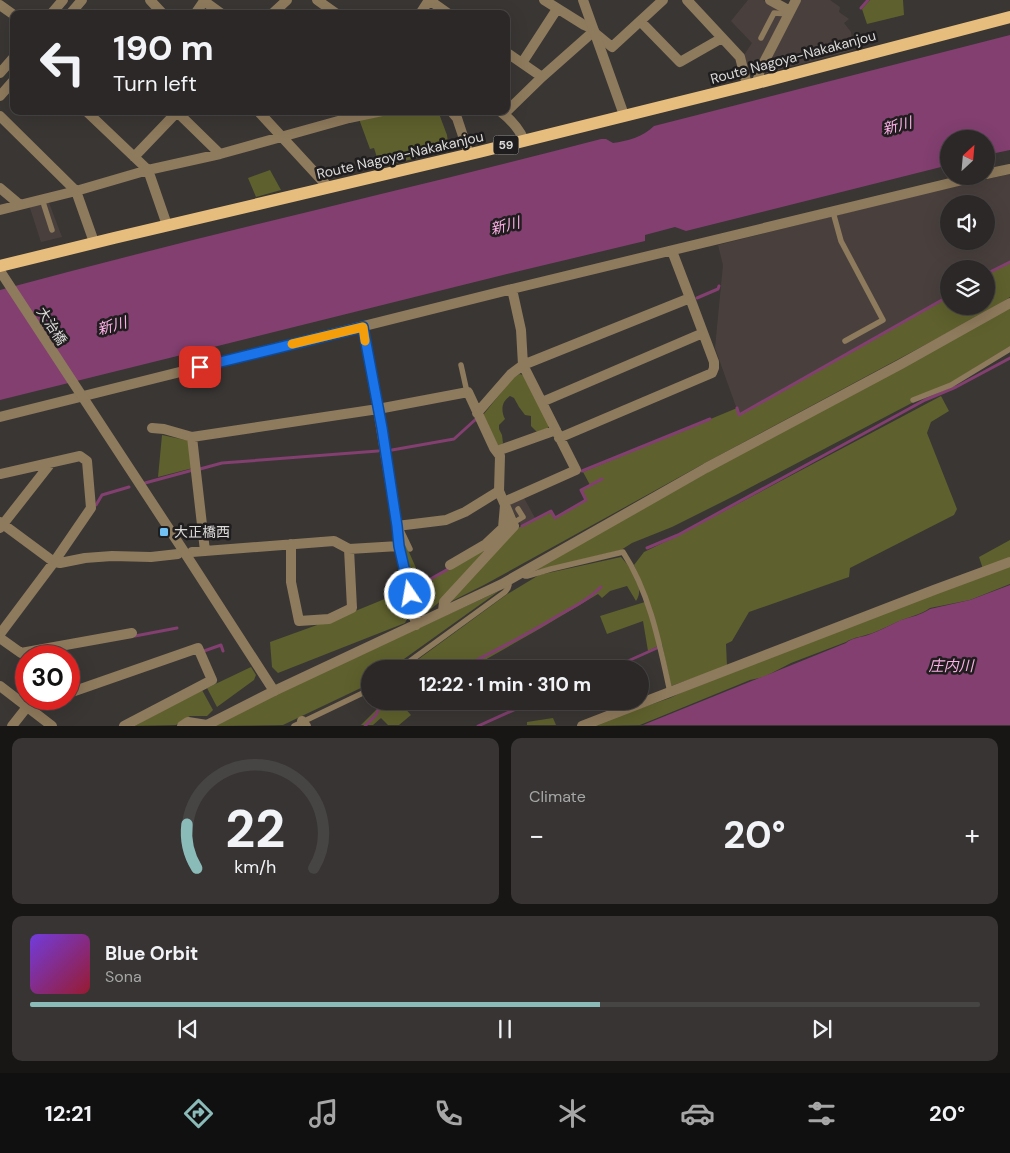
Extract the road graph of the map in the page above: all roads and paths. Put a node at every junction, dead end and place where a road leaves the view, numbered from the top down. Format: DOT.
graph roads {
  1 [pos="63,0"];
  2 [pos="150,0"];
  3 [pos="286,0"];
  4 [pos="317,0"];
  5 [pos="429,0"];
  6 [pos="544,0"];
  7 [pos="583,0"];
  8 [pos="662,0"];
  9 [pos="687,0"];
  10 [pos="770,0"];
  11 [pos="796,0"];
  12 [pos="557,9"];
  13 [pos="54,10"];
  14 [pos="159,10"];
  15 [pos="198,10"];
  16 [pos="216,10"];
  17 [pos="276,10"];
  18 [pos="331,10"];
  19 [pos="443,10"];
  20 [pos="790,12"];
  21 [pos="1010,17"];
  22 [pos="640,21"];
  23 [pos="594,31"];
  24 [pos="722,38"];
  25 [pos="761,38"];
  26 [pos="510,55"];
  27 [pos="10,62"];
  28 [pos="522,63"];
  29 [pos="0,73"];
  30 [pos="542,77"];
  31 [pos="752,84"];
  32 [pos="10,85"];
  33 [pos="0,96"];
  34 [pos="510,106"];
  35 [pos="90,115"];
  36 [pos="173,115"];
  37 [pos="181,115"];
  38 [pos="262,115"];
  39 [pos="351,115"];
  40 [pos="454,115"];
  41 [pos="504,115"];
  42 [pos="624,115"];
  43 [pos="0,116"];
  44 [pos="281,136"];
  45 [pos="524,140"];
  46 [pos="220,154"];
  47 [pos="469,154"];
  48 [pos="134,156"];
  49 [pos="1010,169"];
  50 [pos="148,170"];
  51 [pos="995,172"];
  52 [pos="942,185"];
  53 [pos="0,188"];
  54 [pos="329,188"];
  55 [pos="76,191"];
  56 [pos="42,199"];
  57 [pos="19,204"];
  58 [pos="0,210"];
  59 [pos="833,212"];
  60 [pos="167,225"];
  61 [pos="52,230"];
  62 [pos="94,242"];
  63 [pos="672,251"];
  64 [pos="1,270"];
  65 [pos="512,289"];
  66 [pos="690,298"];
  67 [pos="1010,303"];
  68 [pos="363,327"];
  69 [pos="703,334"];
  70 [pos="845,341"];
  71 [pos="1010,350"];
  72 [pos="461,365"];
  73 [pos="523,365"];
  74 [pos="467,392"];
  75 [pos="81,395"];
  76 [pos="913,400"];
  77 [pos="542,402"];
  78 [pos="378,409"];
  79 [pos="477,413"];
  80 [pos="0,417"];
  81 [pos="152,428"];
  82 [pos="558,434"];
  83 [pos="192,437"];
  84 [pos="497,451"];
  85 [pos="51,462"];
  86 [pos="0,474"];
  87 [pos="499,491"];
  88 [pos="505,503"];
  89 [pos="518,509"];
  90 [pos="513,523"];
  91 [pos="1,525"];
  92 [pos="398,526"];
  93 [pos="291,544"];
  94 [pos="405,547"];
  95 [pos="348,549"];
  96 [pos="180,550"];
  97 [pos="205,550"];
  98 [pos="192,552"];
  99 [pos="54,562"];
  100 [pos="1010,562"];
  101 [pos="450,564"];
  102 [pos="522,572"];
  103 [pos="507,581"];
  104 [pos="443,611"];
  105 [pos="416,626"];
  106 [pos="132,633"];
  107 [pos="0,634"];
  108 [pos="0,638"];
  109 [pos="411,660"];
  110 [pos="0,686"];
  111 [pos="80,689"];
  112 [pos="274,691"];
  113 [pos="670,692"];
  114 [pos="361,694"];
  115 [pos="15,697"];
  116 [pos="25,710"];
  117 [pos="32,710"];
  118 [pos="301,724"];
  119 [pos="206,725"];
  120 [pos="12,726"];
  121 [pos="52,726"];
  122 [pos="124,726"];
  123 [pos="182,726"];
  124 [pos="582,726"];
  1 -- 13 [label="street"];
  2 -- 14 [label="street"];
  3 -- 17 [label="street"];
  4 -- 18 [label="street"];
  5 -- 19 [label="street"];
  6 -- 12 [label="street"];
  7 -- 23 [label="street"];
  8 -- 22 [label="street"];
  9 -- 24 [label="street"];
  10 -- 20 [label="street"];
  11 -- 20 [label="street"];
  12 -- 23 [label="street"];
  12 -- 28 [label="street"];
  15 -- 16 [label="street"];
  20 -- 25 [label="lane"];
  20 -- 31 [label="street"];
  21 -- 31 [label="main road, Route Nagoya-Nakakanjou / 59"];
  22 -- 23 [label="street"];
  22 -- 24 [label="street"];
  23 -- 30 [label="street"];
  23 -- 42 [label="street"];
  24 -- 31 [label="street"];
  26 -- 28 [label="street"];
  27 -- 29 [label="street"];
  28 -- 30 [label="street"];
  30 -- 34 [label="street"];
  31 -- 42 [label="main road, Route Nagoya-Nakakanjou / 59"];
  32 -- 33 [label="street"];
  35 -- 48 [label="street"];
  36 -- 48 [label="street"];
  37 -- 46 [label="street"];
  38 -- 44 [label="street"];
  39 -- 44 [label="street"];
  40 -- 47 [label="street"];
  41 -- 45 [label="street"];
  42 -- 45 [label="main road, Route Nagoya-Nakakanjou / 59"];
  43 -- 55 [label="street"];
  44 -- 46 [label="street"];
  44 -- 54 [label="street"];
  45 -- 47 [label="main road, Route Nagoya-Nakakanjou / 59"];
  46 -- 50 [label="street"];
  47 -- 54 [label="main road, Route Nagoya-Nakakanjou / 59"];
  48 -- 50 [label="street"];
  49 -- 51 [label="street"];
  50 -- 55 [label="street"];
  50 -- 60 [label="street"];
  52 -- 59 [label="street"];
  53 -- 57 [label="street"];
  54 -- 60 [label="main road, Route Nagoya-Nakakanjou / 59"];
  55 -- 56 [label="street"];
  55 -- 62 [label="street"];
  56 -- 57 [label="street"];
  56 -- 61 [label="lane"];
  57 -- 58 [label="street"];
  59 -- 63 [label="street"];
  59 -- 70 [label="lane"];
  60 -- 62 [label="main road, Route Nagoya-Nakakanjou / 59"];
  62 -- 64 [label="main road, Route Nagoya-Nakakanjou / 59"];
  63 -- 65 [label="street"];
  63 -- 66 [label="street"];
  64 -- 75 [label="street, 大治橋"];
  65 -- 68 [label="street"];
  65 -- 73 [label="street"];
  66 -- 69 [label="street"];
  66 -- 73 [label="street"];
  67 -- 102 [label="street"];
  68 -- 75 [label="street"];
  68 -- 78 [label="street"];
  69 -- 77 [label="street"];
  69 -- 82 [label="street"];
  71 -- 76 [label="lane"];
  72 -- 74 [label="lane"];
  73 -- 77 [label="street"];
  73 -- 79 [label="street"];
  74 -- 78 [label="street"];
  74 -- 79 [label="street"];
  75 -- 80 [label="street"];
  75 -- 96 [label="street, 大治橋"];
  77 -- 82 [label="street"];
  78 -- 83 [label="street"];
  78 -- 92 [label="street"];
  79 -- 84 [label="street"];
  81 -- 83 [label="street"];
  82 -- 84 [label="street"];
  82 -- 88 [label="street"];
  83 -- 97 [label="street"];
  84 -- 87 [label="street"];
  85 -- 86 [label="street"];
  85 -- 91 [label="street"];
  85 -- 99 [label="street"];
  87 -- 88 [label="street"];
  87 -- 92 [label="street"];
  88 -- 90 [label="street"];
  88 -- 101 [label="street"];
  89 -- 90 [label="lane"];
  90 -- 104 [label="street"];
  91 -- 99 [label="street"];
  92 -- 94 [label="street"];
  93 -- 95 [label="street"];
  93 -- 95 [label="street"];
  93 -- 97 [label="street"];
  94 -- 95 [label="street"];
  94 -- 105 [label="street"];
  96 -- 99 [label="street"];
  96 -- 112 [label="street, 大治橋"];
  97 -- 98 [label="street"];
  99 -- 107 [label="street"];
  100 -- 113 [label="street"];
  102 -- 103 [label="street"];
  102 -- 113 [label="lane"];
  103 -- 104 [label="street"];
  103 -- 109 [label="lane"];
  104 -- 105 [label="street"];
  105 -- 112 [label="street"];
  106 -- 108 [label="street"];
  110 -- 115 [label="street"];
  111 -- 122 [label="street"];
  112 -- 119 [label="street"];
  113 -- 124 [label="street"];
  114 -- 118 [label="lane"];
  116 -- 120 [label="street"];
  117 -- 121 [label="street"];
  119 -- 123 [label="street"];
}
